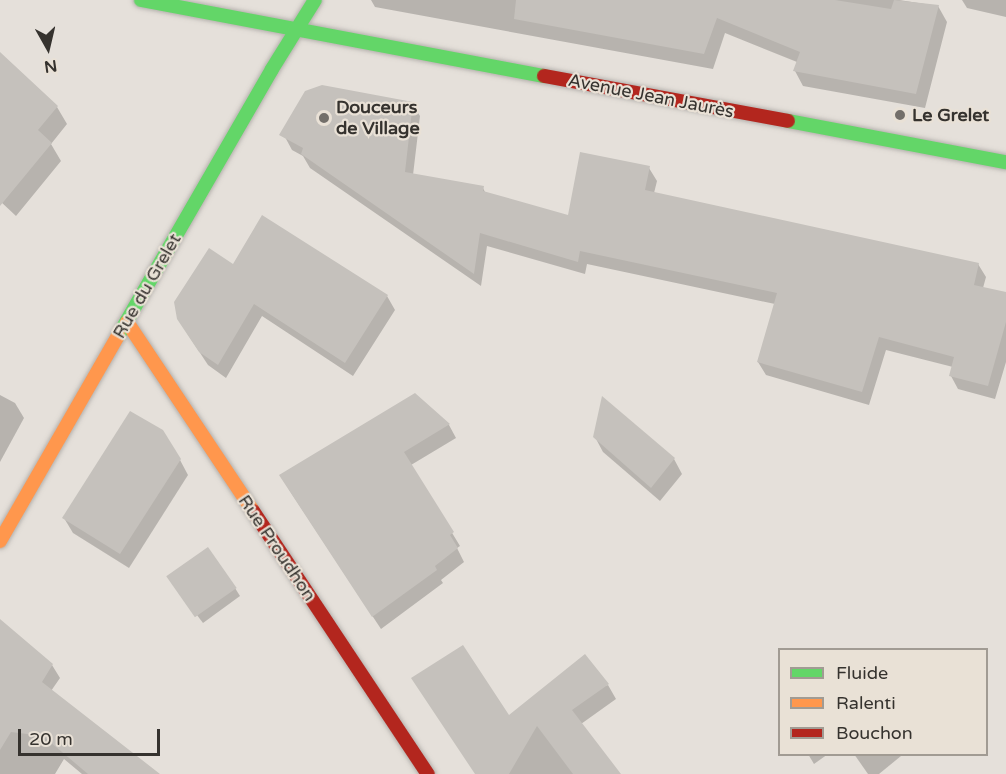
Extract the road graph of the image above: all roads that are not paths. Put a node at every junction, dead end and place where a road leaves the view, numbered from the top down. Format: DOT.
graph roads {
  1 [pos="141,0"];
  2 [pos="315,0"];
  3 [pos="296,30"];
  4 [pos="1006,162"];
  5 [pos="127,322"];
  6 [pos="0,541"];
  7 [pos="428,774"];
  1 -- 3 [label="street, Avenue Jean Jaurès"];
  2 -- 3 [label="street, Rue du Grelet"];
  3 -- 4 [label="street, Avenue Jean Jaurès"];
  3 -- 5 [label="street, Rue du Grelet"];
  5 -- 6 [label="street, Rue du Grelet"];
  5 -- 7 [label="street, Rue Proudhon"];
}
